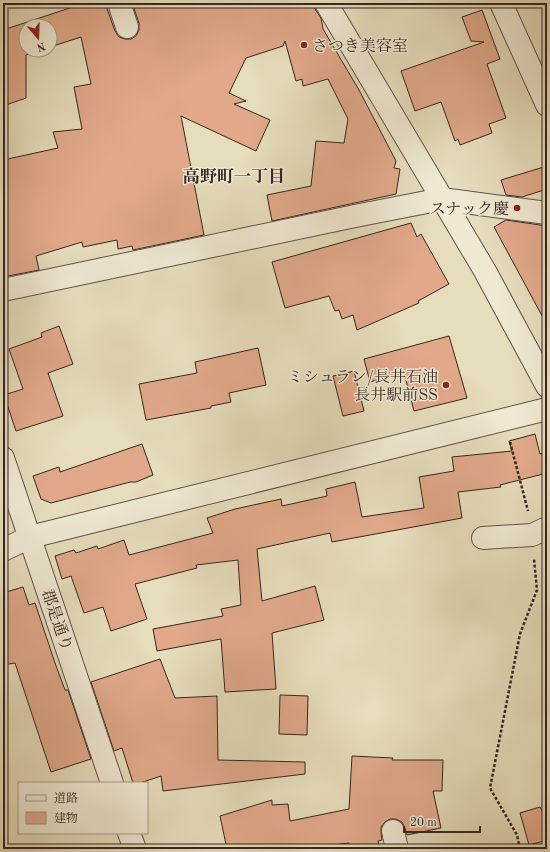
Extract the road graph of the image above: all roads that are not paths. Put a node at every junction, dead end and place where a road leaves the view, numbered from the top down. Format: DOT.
graph roads {
  1 [pos="119,3"];
  2 [pos="326,3"];
  3 [pos="501,3"];
  4 [pos="127,27"];
  5 [pos="547,105"];
  6 [pos="442,199"];
  7 [pos="547,213"];
  8 [pos="3,290"];
  9 [pos="547,386"];
  10 [pos="547,409"];
  11 [pos="3,458"];
  12 [pos="538,523"];
  13 [pos="30,537"];
  14 [pos="483,538"];
  15 [pos="3,550"];
  16 [pos="112,782"];
  17 [pos="129,834"];
  18 [pos="134,849"];
  1 -- 4 [label="street"];
  2 -- 6 [label="street"];
  3 -- 5 [label="street"];
  6 -- 7 [label="street"];
  6 -- 8 [label="street"];
  6 -- 9 [label="street"];
  10 -- 13 [label="street"];
  11 -- 13 [label="street, 郡是通り"];
  12 -- 14 [label="street"];
  13 -- 15 [label="street"];
  13 -- 16 [label="street, 郡是通り"];
  17 -- 18 [label="street"];
}
